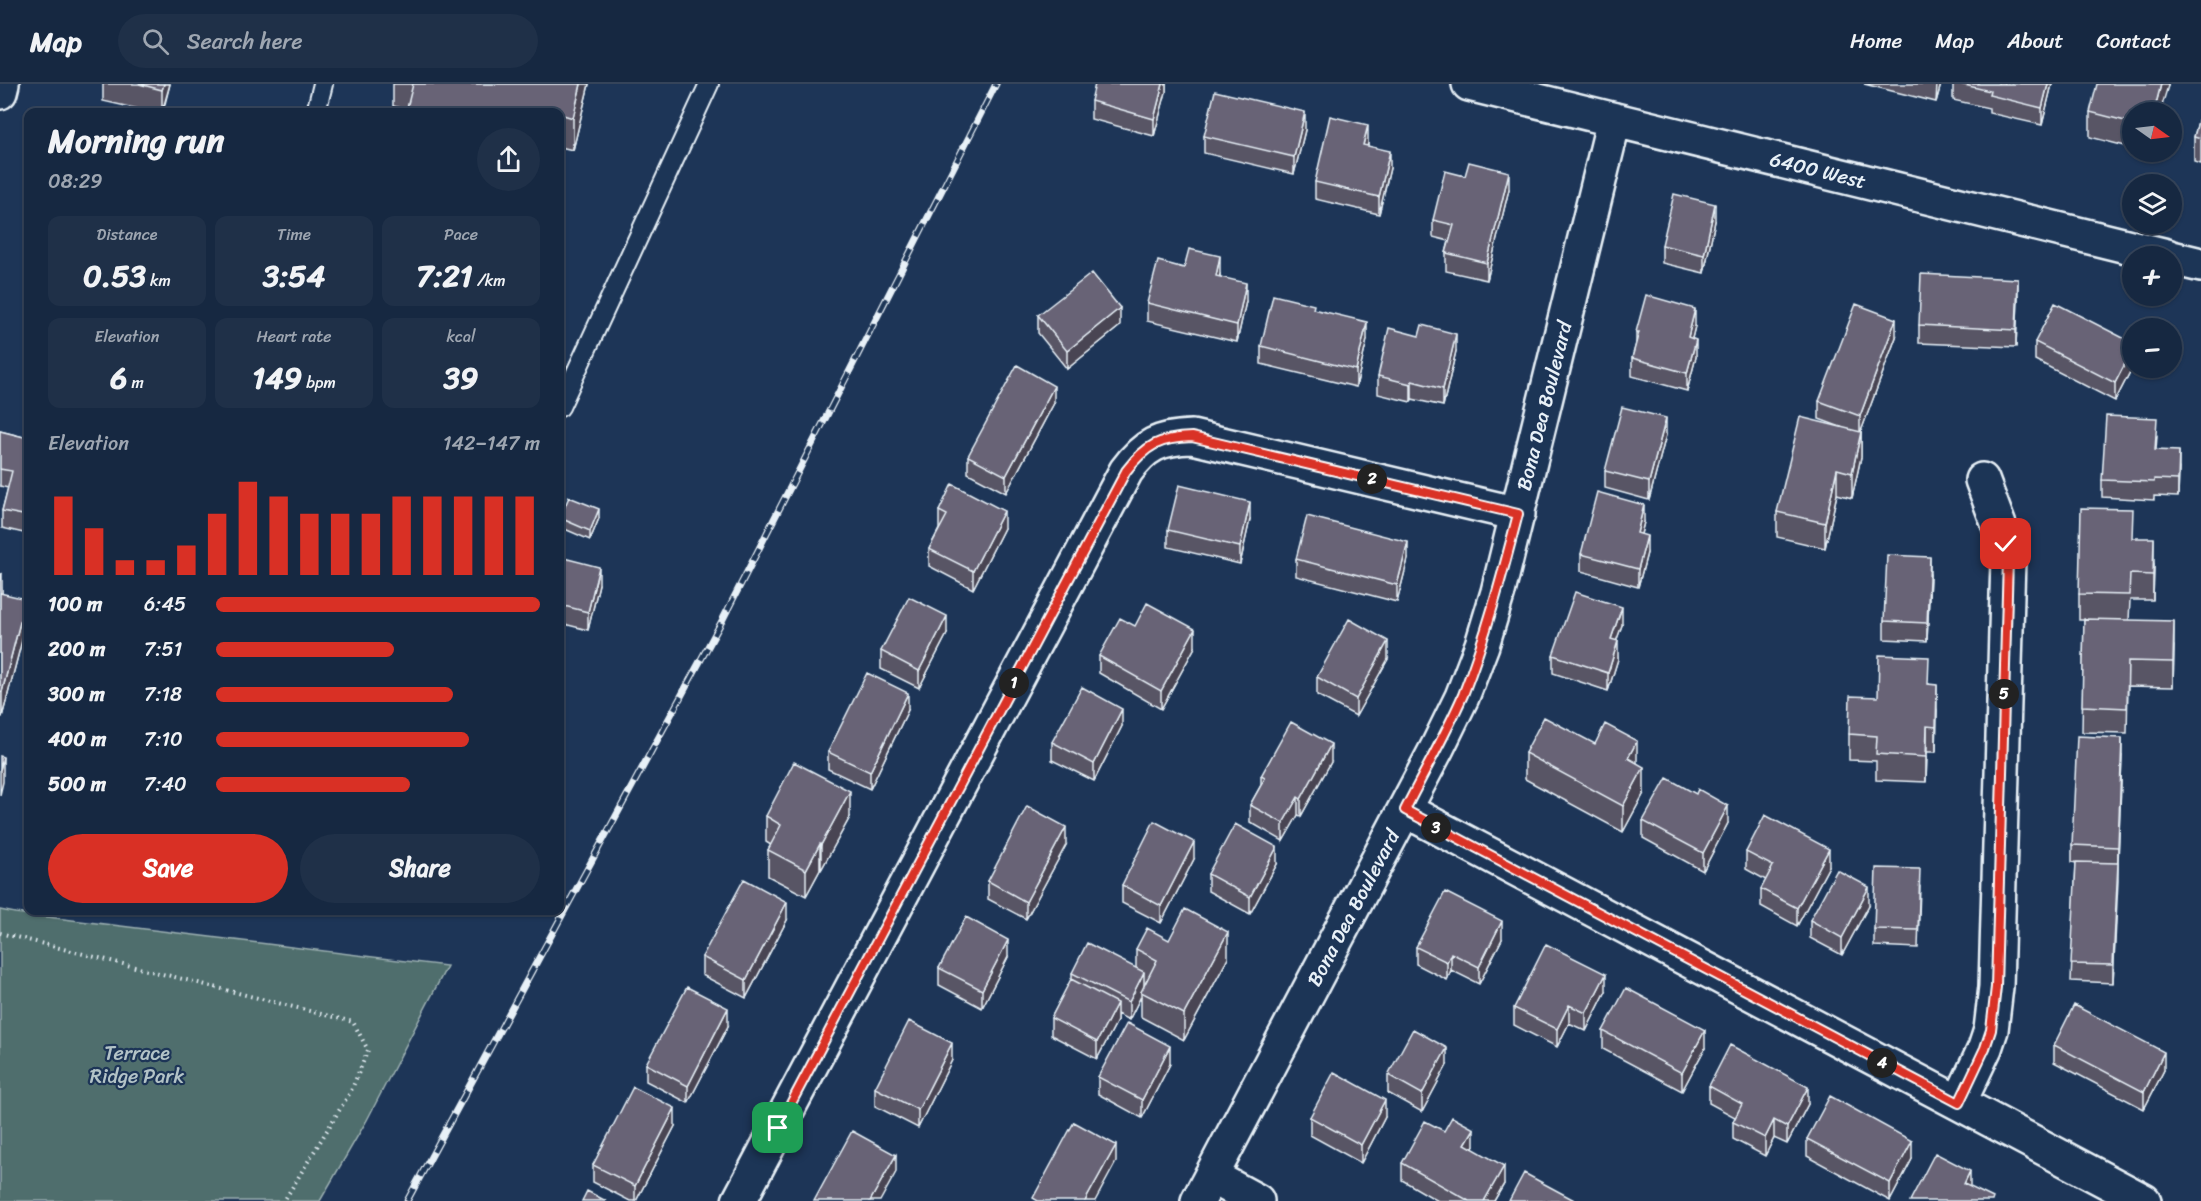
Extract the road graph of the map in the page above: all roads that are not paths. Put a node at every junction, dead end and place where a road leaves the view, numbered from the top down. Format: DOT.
graph roads {
  1 [pos="2,84"];
  2 [pos="323,84"];
  3 [pos="709,84"];
  4 [pos="1469,84"];
  5 [pos="0,92"];
  6 [pos="317,108"];
  7 [pos="1614,120"];
  8 [pos="2126,246"];
  9 [pos="2182,260"];
  10 [pos="2201,265"];
  11 [pos="564,397"];
  12 [pos="1982,480"];
  13 [pos="1518,514"];
  14 [pos="1405,810"];
  15 [pos="1959,1103"];
  16 [pos="1205,1189"];
  17 [pos="739,1201"];
  18 [pos="1257,1201"];
  19 [pos="2144,1201"];
  1 -- 5 [label="street"];
  2 -- 6 [label="lane"];
  3 -- 11 [label="lane"];
  4 -- 7 [label="street, 6400 West"];
  7 -- 8 [label="street, 6400 West"];
  7 -- 13 [label="street, Bona Dea Boulevard"];
  9 -- 10 [label="street"];
  12 -- 15 [label="street"];
  13 -- 14 [label="street, Bona Dea Boulevard"];
  13 -- 17 [label="street"];
  14 -- 15 [label="street"];
  14 -- 16 [label="street, Bona Dea Boulevard"];
  15 -- 19 [label="street"];
  16 -- 18 [label="street"];
}
